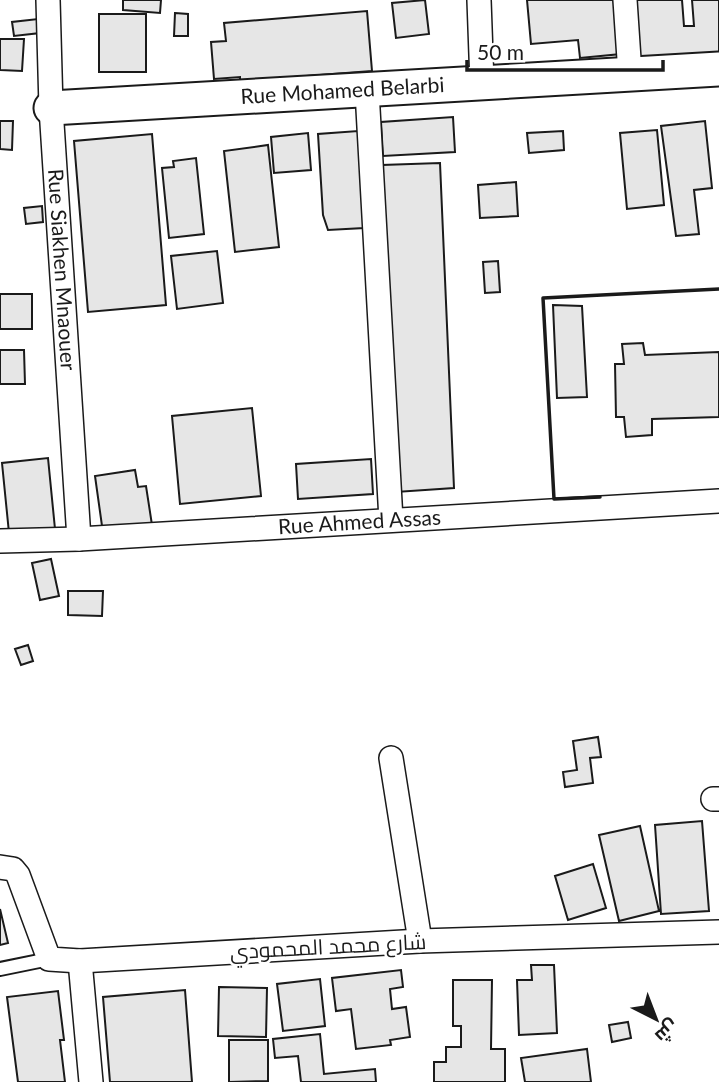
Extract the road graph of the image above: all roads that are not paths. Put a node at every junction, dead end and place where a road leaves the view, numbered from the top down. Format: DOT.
graph roads {
  1 [pos="48,0"];
  2 [pos="479,0"];
  3 [pos="625,0"];
  4 [pos="719,69"];
  5 [pos="630,74"];
  6 [pos="482,83"];
  7 [pos="368,91"];
  8 [pos="51,108"];
  9 [pos="719,501"];
  10 [pos="391,520"];
  11 [pos="79,539"];
  12 [pos="0,541"];
  13 [pos="390,758"];
  14 [pos="0,867"];
  15 [pos="718,940"];
  16 [pos="420,941"];
  17 [pos="49,959"];
  18 [pos="80,961"];
  19 [pos="0,969"];
  20 [pos="91,1082"];
  1 -- 8 [label="street, Rue Siakhen Mnaouer"];
  2 -- 6 [label="street"];
  3 -- 5 [label="street"];
  4 -- 5 [label="street, Rue Mohamed Belarbi"];
  5 -- 6 [label="street, Rue Mohamed Belarbi"];
  6 -- 7 [label="street, Rue Mohamed Belarbi"];
  7 -- 8 [label="street, Rue Mohamed Belarbi"];
  7 -- 10 [label="street"];
  8 -- 11 [label="street, Rue Siakhen Mnaouer"];
  9 -- 10 [label="street, Rue Ahmed Assas"];
  10 -- 11 [label="street, Rue Ahmed Assas"];
  11 -- 12 [label="street, Rue Ahmed Assas"];
  13 -- 16 [label="street"];
  14 -- 17 [label="street"];
  15 -- 16 [label="street, شارع محمد المحمودي"];
  16 -- 18 [label="street, شارع محمد المحمودي"];
  17 -- 18 [label="street, شارع محمد المحمودي"];
  17 -- 19 [label="lane"];
  18 -- 20 [label="street"];
}
